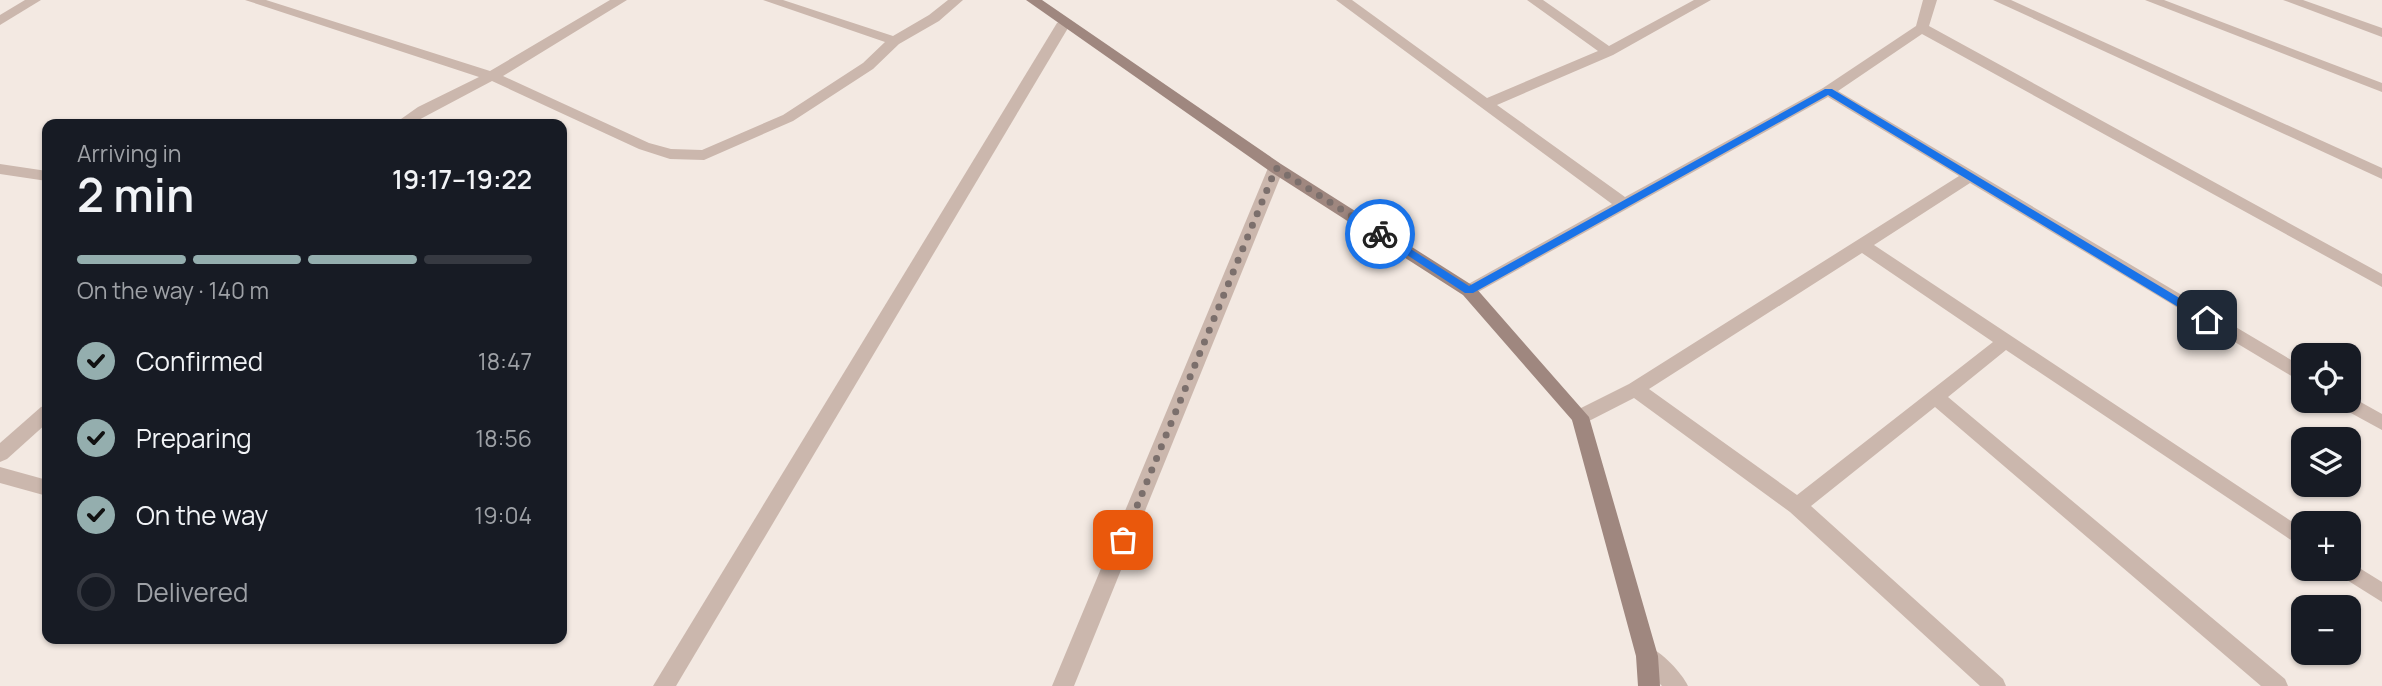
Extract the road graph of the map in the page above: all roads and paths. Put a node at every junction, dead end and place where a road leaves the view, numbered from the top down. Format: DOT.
graph roads {
  1 [pos="34,0"];
  2 [pos="252,0"];
  3 [pos="620,0"];
  4 [pos="770,0"];
  5 [pos="956,0"];
  6 [pos="1033,0"];
  7 [pos="1343,0"];
  8 [pos="1534,0"];
  9 [pos="1704,0"];
  10 [pos="1930,0"];
  11 [pos="2000,0"];
  12 [pos="2152,0"];
  13 [pos="2290,0"];
  14 [pos="0,21"];
  15 [pos="1064,23"];
  16 [pos="1922,28"];
  17 [pos="2382,33"];
  18 [pos="894,41"];
  19 [pos="1608,52"];
  20 [pos="492,76"];
  21 [pos="2382,88"];
  22 [pos="1828,91"];
  23 [pos="1488,103"];
  24 [pos="409,119"];
  25 [pos="1276,168"];
  26 [pos="0,169"];
  27 [pos="2382,174"];
  28 [pos="42,175"];
  29 [pos="1969,177"];
  30 [pos="1623,204"];
  31 [pos="1862,245"];
  32 [pos="2382,281"];
  33 [pos="1469,291"];
  34 [pos="2005,342"];
  35 [pos="2291,369"];
  36 [pos="1635,390"];
  37 [pos="1936,398"];
  38 [pos="2361,411"];
  39 [pos="42,416"];
  40 [pos="1580,417"];
  41 [pos="2382,424"];
  42 [pos="0,454"];
  43 [pos="0,475"];
  44 [pos="42,487"];
  45 [pos="1797,506"];
  46 [pos="2291,532"];
  47 [pos="2361,579"];
  48 [pos="2382,593"];
  49 [pos="1647,656"];
  50 [pos="664,686"];
  51 [pos="1063,686"];
  52 [pos="1649,686"];
  53 [pos="1678,686"];
  54 [pos="1995,686"];
  55 [pos="2277,686"];
  1 -- 14 [label="street"];
  2 -- 20 [label="street"];
  3 -- 20 [label="street"];
  4 -- 18 [label="street"];
  5 -- 18 [label="street"];
  6 -- 15 [label="street"];
  7 -- 23 [label="street"];
  8 -- 19 [label="street"];
  9 -- 19 [label="street"];
  10 -- 16 [label="street"];
  11 -- 27 [label="street"];
  12 -- 21 [label="street"];
  13 -- 17 [label="street"];
  15 -- 25 [label="street"];
  15 -- 50 [label="street"];
  16 -- 22 [label="street"];
  16 -- 32 [label="street"];
  18 -- 20 [label="street"];
  19 -- 23 [label="street"];
  20 -- 24 [label="street"];
  22 -- 29 [label="street"];
  22 -- 30 [label="street"];
  23 -- 30 [label="street"];
  25 -- 33 [label="street"];
  25 -- 51 [label="street"];
  26 -- 28 [label="street"];
  29 -- 31 [label="street"];
  29 -- 35 [label="street"];
  30 -- 33 [label="street"];
  31 -- 34 [label="street"];
  31 -- 36 [label="street"];
  33 -- 40 [label="street"];
  34 -- 37 [label="street"];
  34 -- 46 [label="street"];
  36 -- 40 [label="street"];
  36 -- 45 [label="street"];
  37 -- 45 [label="street"];
  37 -- 55 [label="street"];
  38 -- 41 [label="street"];
  39 -- 42 [label="street"];
  40 -- 49 [label="street"];
  43 -- 44 [label="street"];
  45 -- 54 [label="street"];
  47 -- 48 [label="street"];
  49 -- 52 [label="street"];
  49 -- 53 [label="street"];
}
